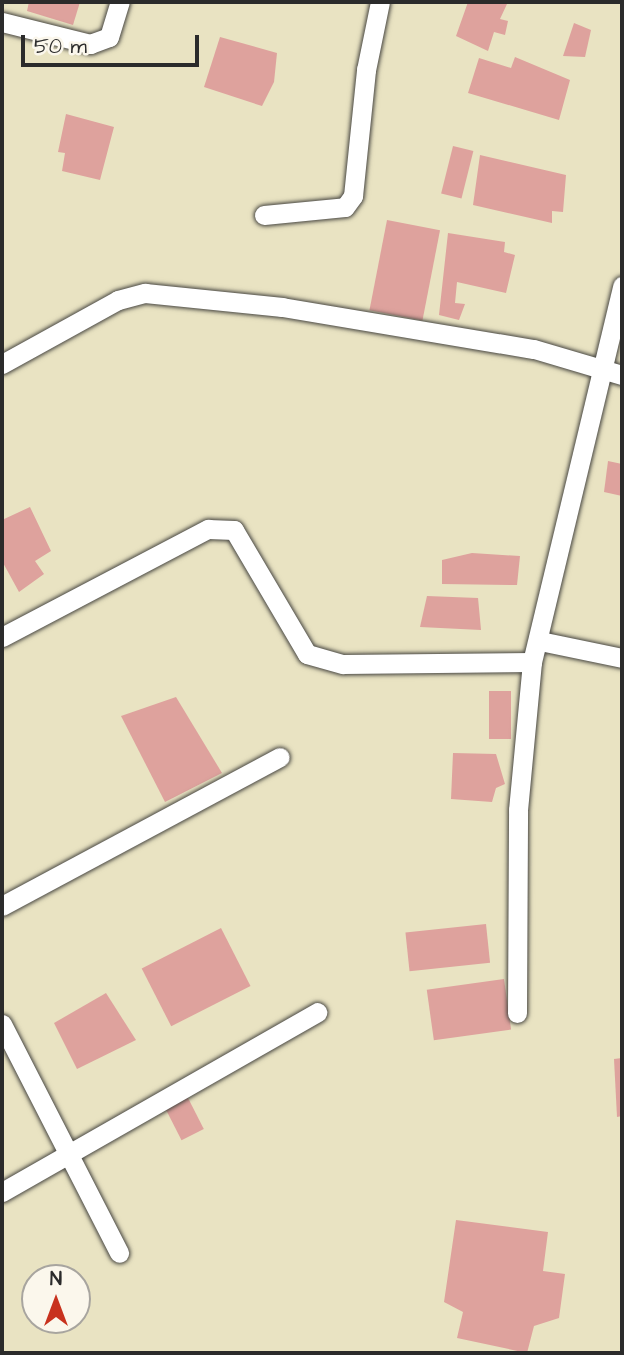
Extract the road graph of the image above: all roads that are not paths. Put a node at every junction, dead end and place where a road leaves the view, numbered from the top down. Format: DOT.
graph roads {
  1 [pos="120,2"];
  2 [pos="380,2"];
  3 [pos="2,22"];
  4 [pos="264,215"];
  5 [pos="622,286"];
  6 [pos="2,365"];
  7 [pos="614,373"];
  8 [pos="2,638"];
  9 [pos="540,641"];
  10 [pos="622,658"];
  11 [pos="532,662"];
  12 [pos="280,757"];
  13 [pos="2,906"];
  14 [pos="317,1012"];
  15 [pos="517,1013"];
  16 [pos="2,1024"];
  17 [pos="67,1155"];
  18 [pos="2,1192"];
  19 [pos="118,1253"];
  1 -- 3 [label="street"];
  2 -- 4 [label="street"];
  5 -- 7 [label="street"];
  6 -- 7 [label="street"];
  7 -- 9 [label="street"];
  8 -- 11 [label="street"];
  9 -- 10 [label="street"];
  9 -- 11 [label="street"];
  11 -- 15 [label="street"];
  12 -- 13 [label="street"];
  14 -- 17 [label="street"];
  16 -- 17 [label="street"];
  17 -- 18 [label="street"];
  17 -- 19 [label="street"];
}
